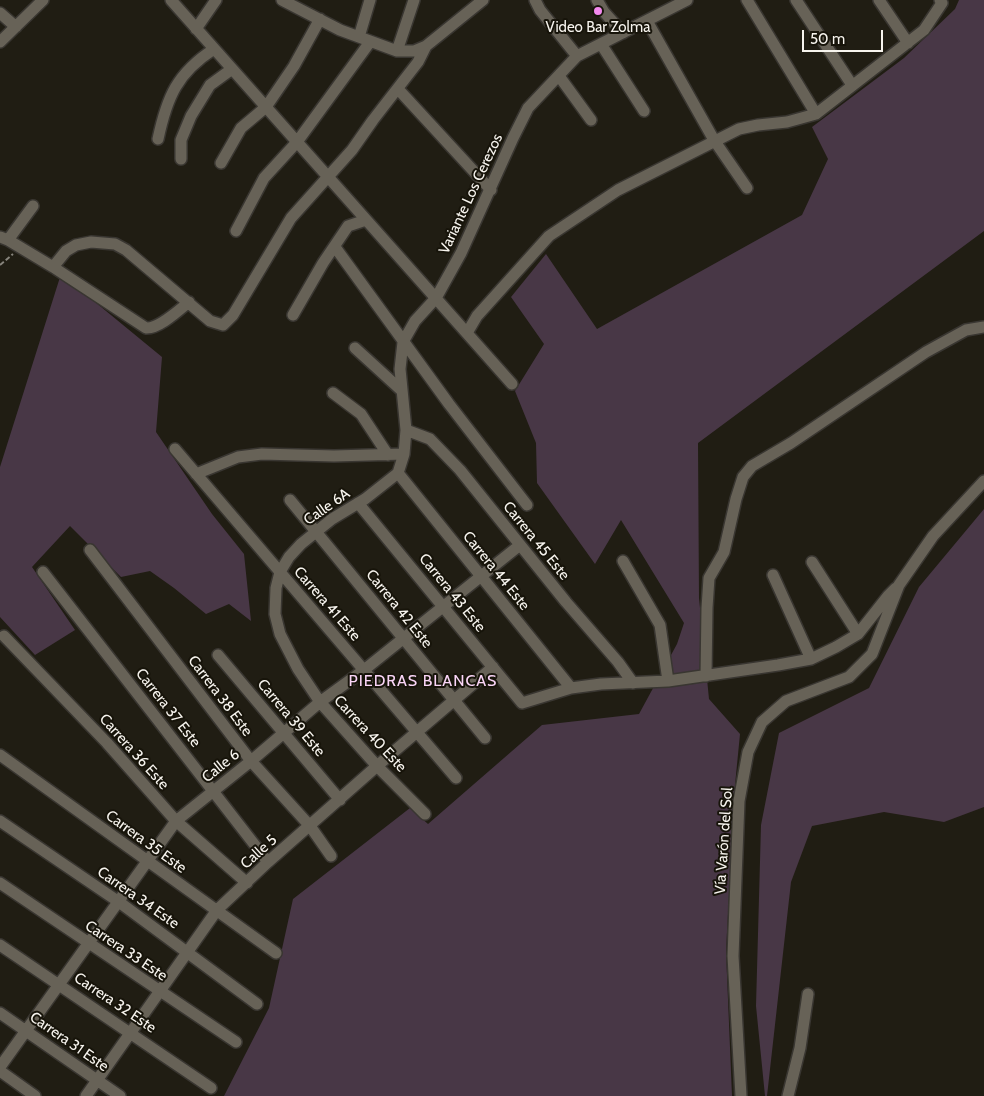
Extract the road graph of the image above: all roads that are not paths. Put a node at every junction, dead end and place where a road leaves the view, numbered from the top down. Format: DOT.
graph roads {
  1 [pos="43,0"];
  2 [pos="171,0"];
  3 [pos="216,0"];
  4 [pos="282,0"];
  5 [pos="370,0"];
  6 [pos="414,0"];
  7 [pos="535,0"];
  8 [pos="597,0"];
  9 [pos="687,0"];
  10 [pos="747,0"];
  11 [pos="796,0"];
  12 [pos="879,0"];
  13 [pos="940,0"];
  14 [pos="478,1"];
  15 [pos="0,13"];
  16 [pos="320,20"];
  17 [pos="648,21"];
  18 [pos="16,26"];
  19 [pos="196,29"];
  20 [pos="624,33"];
  21 [pos="359,37"];
  22 [pos="0,42"];
  23 [pos="370,42"];
  24 [pos="908,43"];
  25 [pos="601,44"];
  26 [pos="426,46"];
  27 [pos="214,49"];
  28 [pos="398,51"];
  29 [pos="577,56"];
  30 [pos="232,69"];
  31 [pos="559,76"];
  32 [pos="852,85"];
  33 [pos="398,88"];
  34 [pos="266,107"];
  35 [pos="644,111"];
  36 [pos="816,114"];
  37 [pos="591,120"];
  38 [pos="158,139"];
  39 [pos="714,140"];
  40 [pos="297,142"];
  41 [pos="181,159"];
  42 [pos="221,163"];
  43 [pos="328,178"];
  44 [pos="747,188"];
  45 [pos="491,190"];
  46 [pos="33,206"];
  47 [pos="366,220"];
  48 [pos="236,231"];
  49 [pos="4,239"];
  50 [pos="335,247"];
  51 [pos="53,267"];
  52 [pos="436,298"];
  53 [pos="189,302"];
  54 [pos="292,315"];
  55 [pos="984,327"];
  56 [pos="467,333"];
  57 [pos="403,342"];
  58 [pos="355,348"];
  59 [pos="512,384"];
  60 [pos="401,390"];
  61 [pos="333,393"];
  62 [pos="406,430"];
  63 [pos="175,450"];
  64 [pos="404,454"];
  65 [pos="388,455"];
  66 [pos="398,473"];
  67 [pos="196,474"];
  68 [pos="984,481"];
  69 [pos="290,500"];
  70 [pos="358,502"];
  71 [pos="527,505"];
  72 [pos="316,532"];
  73 [pos="520,545"];
  74 [pos="90,550"];
  75 [pos="623,562"];
  76 [pos="812,562"];
  77 [pos="43,572"];
  78 [pos="280,572"];
  79 [pos="773,575"];
  80 [pos="481,576"];
  81 [pos="899,585"];
  82 [pos="443,606"];
  83 [pos="858,634"];
  84 [pos="4,636"];
  85 [pos="403,638"];
  86 [pos="218,655"];
  87 [pos="811,659"];
  88 [pos="493,667"];
  89 [pos="364,670"];
  90 [pos="706,676"];
  91 [pos="668,681"];
  92 [pos="634,683"];
  93 [pos="571,688"];
  94 [pos="455,701"];
  95 [pos="320,702"];
  96 [pos="284,732"];
  97 [pos="418,733"];
  98 [pos="485,738"];
  99 [pos="0,755"];
  100 [pos="251,761"];
  101 [pos="377,766"];
  102 [pos="456,778"];
  103 [pos="213,791"];
  104 [pos="340,800"];
  105 [pos="425,814"];
  106 [pos="0,821"];
  107 [pos="176,821"];
  108 [pos="310,826"];
  109 [pos="331,856"];
  110 [pos="148,862"];
  111 [pos="268,862"];
  112 [pos="0,883"];
  113 [pos="247,883"];
  114 [pos="119,902"];
  115 [pos="217,910"];
  116 [pos="89,944"];
  117 [pos="0,945"];
  118 [pos="188,952"];
  119 [pos="276,953"];
  120 [pos="60,984"];
  121 [pos="160,991"];
  122 [pos="808,994"];
  123 [pos="257,1004"];
  124 [pos="0,1013"];
  125 [pos="25,1030"];
  126 [pos="131,1032"];
  127 [pos="236,1042"];
  128 [pos="0,1067"];
  129 [pos="0,1071"];
  130 [pos="97,1080"];
  131 [pos="211,1088"];
  132 [pos="35,1096"];
  133 [pos="86,1096"];
  134 [pos="120,1096"];
  135 [pos="741,1096"];
  136 [pos="788,1096"];
  1 -- 18 [label="street"];
  2 -- 19 [label="street"];
  3 -- 19 [label="street"];
  4 -- 16 [label="street"];
  5 -- 21 [label="street"];
  6 -- 28 [label="street"];
  7 -- 29 [label="street"];
  8 -- 20 [label="street"];
  9 -- 17 [label="street, Variante Los Cerezos"];
  10 -- 36 [label="street"];
  11 -- 32 [label="street"];
  12 -- 24 [label="street"];
  13 -- 24 [label="street"];
  14 -- 26 [label="street"];
  15 -- 18 [label="street"];
  16 -- 21 [label="street"];
  16 -- 34 [label="street"];
  17 -- 20 [label="street, Variante Los Cerezos"];
  17 -- 39 [label="street"];
  18 -- 22 [label="street"];
  19 -- 27 [label="street"];
  20 -- 25 [label="street, Variante Los Cerezos"];
  21 -- 23 [label="street"];
  23 -- 28 [label="street"];
  23 -- 40 [label="street"];
  24 -- 32 [label="street"];
  25 -- 29 [label="street, Variante Los Cerezos"];
  25 -- 35 [label="street"];
  26 -- 28 [label="street"];
  26 -- 33 [label="street"];
  27 -- 30 [label="street"];
  27 -- 38 [label="street"];
  29 -- 31 [label="street, Variante Los Cerezos"];
  30 -- 34 [label="street"];
  30 -- 41 [label="street"];
  31 -- 37 [label="street"];
  31 -- 45 [label="street, Variante Los Cerezos"];
  32 -- 36 [label="street"];
  33 -- 43 [label="street"];
  33 -- 45 [label="street"];
  34 -- 40 [label="street"];
  34 -- 42 [label="street"];
  36 -- 39 [label="street"];
  39 -- 44 [label="street"];
  39 -- 56 [label="street"];
  40 -- 43 [label="street"];
  40 -- 48 [label="street"];
  43 -- 47 [label="street"];
  43 -- 53 [label="street"];
  45 -- 52 [label="street, Variante Los Cerezos"];
  46 -- 49 [label="street"];
  47 -- 50 [label="street"];
  47 -- 52 [label="street"];
  49 -- 51 [label="street"];
  50 -- 54 [label="street"];
  50 -- 57 [label="street"];
  51 -- 53 [label="street"];
  51 -- 53 [label="street"];
  52 -- 56 [label="street"];
  52 -- 57 [label="street, Variante Los Cerezos"];
  55 -- 90 [label="street"];
  56 -- 59 [label="street"];
  57 -- 60 [label="street, Variante Los Cerezos"];
  57 -- 71 [label="street"];
  58 -- 60 [label="street"];
  60 -- 62 [label="street, Variante Los Cerezos"];
  61 -- 65 [label="street"];
  62 -- 64 [label="street, Variante Los Cerezos"];
  62 -- 73 [label="street, Carrera 45 Este"];
  63 -- 67 [label="street, Carrera 41 Este"];
  64 -- 65 [label="street"];
  64 -- 66 [label="street, Variante Los Cerezos"];
  65 -- 67 [label="street"];
  66 -- 70 [label="street, Calle 6A"];
  66 -- 80 [label="street, Carrera 44 Este"];
  67 -- 78 [label="street, Carrera 41 Este"];
  68 -- 81 [label="street, Vía Varón del Sol"];
  69 -- 72 [label="street, Carrera 42 Este"];
  70 -- 72 [label="street, Calle 6A"];
  70 -- 82 [label="street, Carrera 43 Este"];
  72 -- 78 [label="street, Calle 6A"];
  72 -- 85 [label="street, Carrera 42 Este"];
  73 -- 80 [label="street, Calle 6"];
  73 -- 92 [label="street, Carrera 45 Este"];
  74 -- 100 [label="street, Carrera 38 Este"];
  75 -- 91 [label="street"];
  76 -- 83 [label="street"];
  77 -- 103 [label="street, Carrera 37 Este"];
  78 -- 89 [label="street, Carrera 41 Este"];
  78 -- 95 [label="street, Carrera 40 Este"];
  79 -- 87 [label="street"];
  80 -- 82 [label="street, Calle 6"];
  80 -- 93 [label="street, Carrera 44 Este"];
  81 -- 83 [label="street"];
  81 -- 135 [label="street, Vía Varón del Sol"];
  82 -- 85 [label="street, Calle 6"];
  82 -- 88 [label="street, Carrera 43 Este"];
  83 -- 87 [label="street"];
  84 -- 107 [label="street, Carrera 36 Este"];
  85 -- 89 [label="street, Calle 6"];
  85 -- 94 [label="street, Carrera 42 Este"];
  86 -- 96 [label="street, Carrera 39 Este"];
  87 -- 90 [label="street"];
  88 -- 93 [label="street, Carrera 43 Este"];
  88 -- 94 [label="street, Calle 5"];
  89 -- 95 [label="street, Calle 6"];
  89 -- 97 [label="street, Carrera 41 Este"];
  90 -- 91 [label="street"];
  91 -- 92 [label="street"];
  92 -- 93 [label="street"];
  94 -- 97 [label="street, Calle 5"];
  94 -- 98 [label="street, Carrera 42 Este"];
  95 -- 96 [label="street, Calle 6"];
  95 -- 101 [label="street, Carrera 40 Este"];
  96 -- 100 [label="street, Calle 6"];
  96 -- 104 [label="street, Carrera 39 Este"];
  97 -- 101 [label="street, Calle 5"];
  97 -- 102 [label="street, Carrera 41 Este"];
  99 -- 110 [label="street, Carrera 35 Este"];
  100 -- 103 [label="street, Calle 6"];
  100 -- 108 [label="street, Carrera 38 Este"];
  101 -- 104 [label="street, Calle 5"];
  101 -- 105 [label="street, Carrera 40 Este"];
  103 -- 107 [label="street, Calle 6"];
  103 -- 111 [label="street, Carrera 37 Este"];
  104 -- 108 [label="street, Calle 5"];
  106 -- 114 [label="street, Carrera 34 Este"];
  107 -- 110 [label="street, Calle 6"];
  107 -- 113 [label="street, Carrera 36 Este"];
  108 -- 109 [label="street, Carrera 38 Este"];
  108 -- 111 [label="street, Calle 5"];
  110 -- 114 [label="street, Calle 6"];
  110 -- 115 [label="street, Carrera 35 Este"];
  111 -- 113 [label="street, Calle 5"];
  112 -- 116 [label="street, Carrera 33 Este"];
  113 -- 115 [label="street, Calle 5"];
  114 -- 116 [label="street, Calle 6"];
  114 -- 118 [label="street, Carrera 34 Este"];
  115 -- 118 [label="street, Calle 5"];
  115 -- 119 [label="street, Carrera 35 Este"];
  116 -- 120 [label="street, Calle 6"];
  116 -- 121 [label="street, Carrera 33 Este"];
  117 -- 120 [label="street, Carrera 32 Este"];
  118 -- 121 [label="street, Calle 5"];
  118 -- 123 [label="street, Carrera 34 Este"];
  120 -- 125 [label="street, Calle 6"];
  120 -- 126 [label="street, Carrera 32 Este"];
  121 -- 126 [label="street, Calle 5"];
  121 -- 127 [label="street, Carrera 33 Este"];
  122 -- 136 [label="street"];
  124 -- 125 [label="street, Carrera 31 Este"];
  125 -- 128 [label="street, Calle 6"];
  125 -- 130 [label="street, Carrera 31 Este"];
  126 -- 130 [label="street, Calle 5"];
  126 -- 131 [label="street, Carrera 32 Este"];
  129 -- 132 [label="street"];
  130 -- 133 [label="street, Calle 5"];
  130 -- 134 [label="street, Carrera 31 Este"];
}
